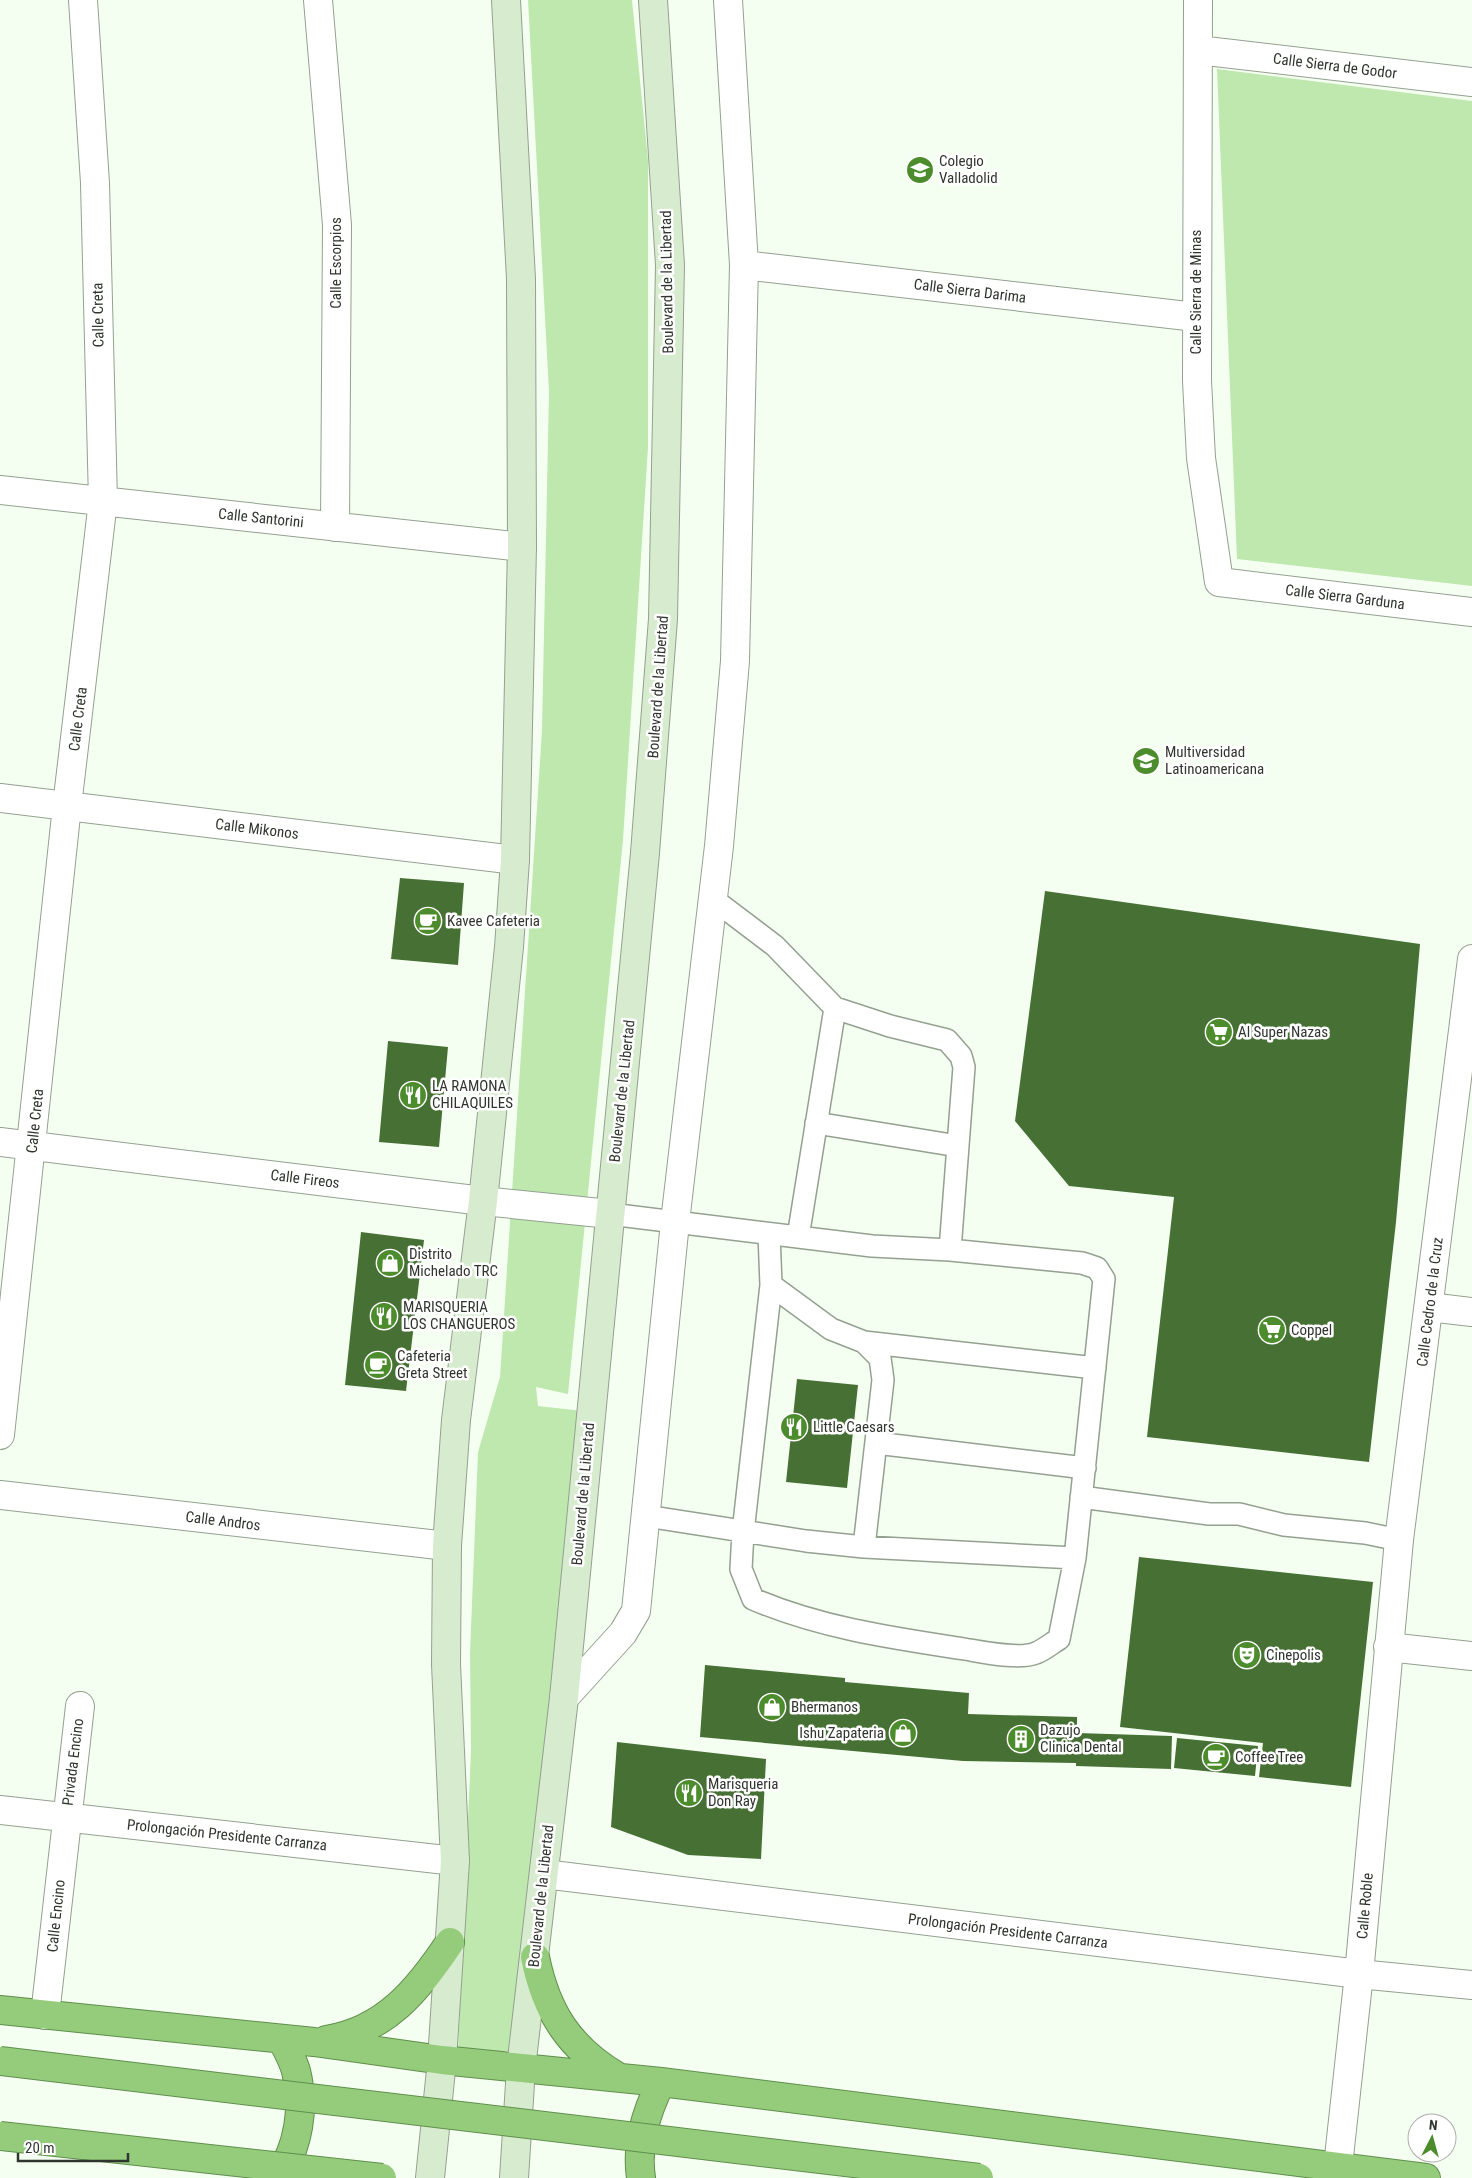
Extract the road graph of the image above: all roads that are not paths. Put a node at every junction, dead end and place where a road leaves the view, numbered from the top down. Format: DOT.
graph roads {
  1 [pos="83,0"];
  2 [pos="318,0"];
  3 [pos="506,0"];
  4 [pos="653,0"];
  5 [pos="728,0"];
  6 [pos="1198,0"];
  7 [pos="1198,50"];
  8 [pos="1472,82"];
  9 [pos="744,265"];
  10 [pos="1196,317"];
  11 [pos="0,490"];
  12 [pos="103,501"];
  13 [pos="335,526"];
  14 [pos="522,548"];
  15 [pos="1219,582"];
  16 [pos="1472,612"];
  17 [pos="0,798"];
  18 [pos="67,806"];
  19 [pos="515,860"];
  20 [pos="713,899"];
  21 [pos="1472,959"];
  22 [pos="834,1008"];
  23 [pos="816,1123"];
  24 [pos="0,1142"];
  25 [pos="32,1146"];
  26 [pos="958,1146"];
  27 [pos="483,1201"];
  28 [pos="610,1214"];
  29 [pos="675,1222"];
  30 [pos="769,1234"];
  31 [pos="798,1237"];
  32 [pos="950,1250"];
  33 [pos="771,1285"];
  34 [pos="1429,1307"];
  35 [pos="1472,1312"];
  36 [pos="864,1342"];
  37 [pos="1095,1368"];
  38 [pos="0,1435"];
  39 [pos="876,1443"];
  40 [pos="1085,1468"];
  41 [pos="0,1495"];
  42 [pos="1081,1497"];
  43 [pos="646,1516"];
  44 [pos="743,1532"];
  45 [pos="1399,1540"];
  46 [pos="447,1546"];
  47 [pos="864,1547"];
  48 [pos="1075,1558"];
  49 [pos="1388,1646"];
  50 [pos="1472,1656"];
  51 [pos="564,1698"];
  52 [pos="80,1706"];
  53 [pos="0,1810"];
  54 [pos="67,1818"];
  55 [pos="455,1861"];
  56 [pos="544,1874"];
  57 [pos="450,1942"];
  58 [pos="535,1957"];
  59 [pos="1359,1974"];
  60 [pos="1472,1985"];
  61 [pos="0,2010"];
  62 [pos="45,2015"];
  63 [pos="282,2039"];
  64 [pos="314,2042"];
  65 [pos="442,2060"];
  66 [pos="0,2061"];
  67 [pos="522,2068"];
  68 [pos="619,2078"];
  69 [pos="661,2082"];
  70 [pos="0,2136"];
  71 [pos="1338,2166"];
  72 [pos="277,2178"];
  73 [pos="382,2178"];
  74 [pos="430,2178"];
  75 [pos="514,2178"];
  76 [pos="641,2178"];
  77 [pos="979,2178"];
  78 [pos="1426,2178"];
  1 -- 12 [label="street, Calle Creta"];
  2 -- 13 [label="street, Calle Escorpios"];
  3 -- 14 [label="main road"];
  4 -- 28 [label="main road, Boulevard de la Libertad"];
  5 -- 9 [label="street"];
  6 -- 7 [label="street, Calle Sierra de Minas"];
  7 -- 8 [label="street, Calle Sierra de Godor"];
  7 -- 10 [label="street, Calle Sierra de Minas"];
  9 -- 10 [label="street, Calle Sierra Darima"];
  9 -- 20 [label="street"];
  10 -- 15 [label="street, Calle Sierra de Minas"];
  11 -- 12 [label="street, Calle Santorini"];
  12 -- 13 [label="street, Calle Santorini"];
  12 -- 18 [label="street, Calle Creta"];
  13 -- 14 [label="street, Calle Santorini"];
  14 -- 19 [label="main road"];
  15 -- 16 [label="street, Calle Sierra Garduna"];
  17 -- 18 [label="street, Calle Mikonos"];
  18 -- 19 [label="street, Calle Mikonos"];
  18 -- 25 [label="street, Calle Creta"];
  19 -- 27 [label="main road"];
  20 -- 22 [label="lane"];
  20 -- 29 [label="street"];
  21 -- 34 [label="street, Calle Cedro de la Cruz"];
  22 -- 23 [label="lane"];
  22 -- 26 [label="lane"];
  23 -- 26 [label="lane"];
  23 -- 31 [label="lane"];
  24 -- 25 [label="street, Calle Fireos"];
  25 -- 27 [label="street, Calle Fireos"];
  25 -- 38 [label="street, Calle Creta"];
  26 -- 32 [label="lane"];
  27 -- 28 [label="street, Calle Fireos"];
  27 -- 46 [label="main road"];
  28 -- 29 [label="lane"];
  28 -- 51 [label="main road, Boulevard de la Libertad"];
  29 -- 30 [label="lane"];
  29 -- 43 [label="street"];
  30 -- 31 [label="lane"];
  30 -- 33 [label="lane"];
  31 -- 32 [label="lane"];
  32 -- 37 [label="lane"];
  33 -- 36 [label="lane"];
  33 -- 44 [label="lane"];
  34 -- 35 [label="street"];
  34 -- 45 [label="street, Calle Cedro de la Cruz"];
  36 -- 37 [label="lane"];
  36 -- 39 [label="lane"];
  37 -- 40 [label="lane"];
  39 -- 40 [label="lane"];
  39 -- 47 [label="lane"];
  40 -- 42 [label="lane"];
  41 -- 46 [label="street, Calle Andros"];
  42 -- 45 [label="lane"];
  42 -- 48 [label="lane"];
  43 -- 44 [label="lane"];
  43 -- 51 [label="street"];
  44 -- 47 [label="lane"];
  44 -- 48 [label="lane"];
  45 -- 49 [label="street, Calle Cedro de la Cruz"];
  46 -- 55 [label="main road"];
  47 -- 48 [label="lane"];
  49 -- 50 [label="street"];
  49 -- 59 [label="street, Calle Roble"];
  51 -- 56 [label="main road, Boulevard de la Libertad"];
  52 -- 54 [label="street, Privada Encino"];
  53 -- 54 [label="street, Prolongación Presidente Carranza"];
  54 -- 55 [label="street, Prolongación Presidente Carranza"];
  54 -- 62 [label="street, Calle Encino"];
  55 -- 57 [label="main road"];
  56 -- 58 [label="main road, Boulevard de la Libertad"];
  56 -- 59 [label="street, Prolongación Presidente Carranza"];
  57 -- 64 [label="highway"];
  57 -- 65 [label="main road"];
  58 -- 67 [label="main road, Boulevard de la Libertad"];
  58 -- 68 [label="highway"];
  59 -- 60 [label="street, Prolongación Presidente Carranza"];
  59 -- 71 [label="street, Calle Roble"];
  61 -- 62 [label="highway"];
  62 -- 63 [label="highway"];
  63 -- 64 [label="highway"];
  63 -- 72 [label="highway"];
  64 -- 65 [label="highway"];
  65 -- 67 [label="highway"];
  65 -- 74 [label="main road"];
  66 -- 77 [label="highway, bridge"];
  67 -- 68 [label="highway"];
  67 -- 75 [label="main road, Boulevard de la Libertad"];
  68 -- 69 [label="highway"];
  69 -- 71 [label="highway"];
  69 -- 76 [label="highway"];
  70 -- 73 [label="highway, bridge"];
  71 -- 78 [label="highway"];
}
